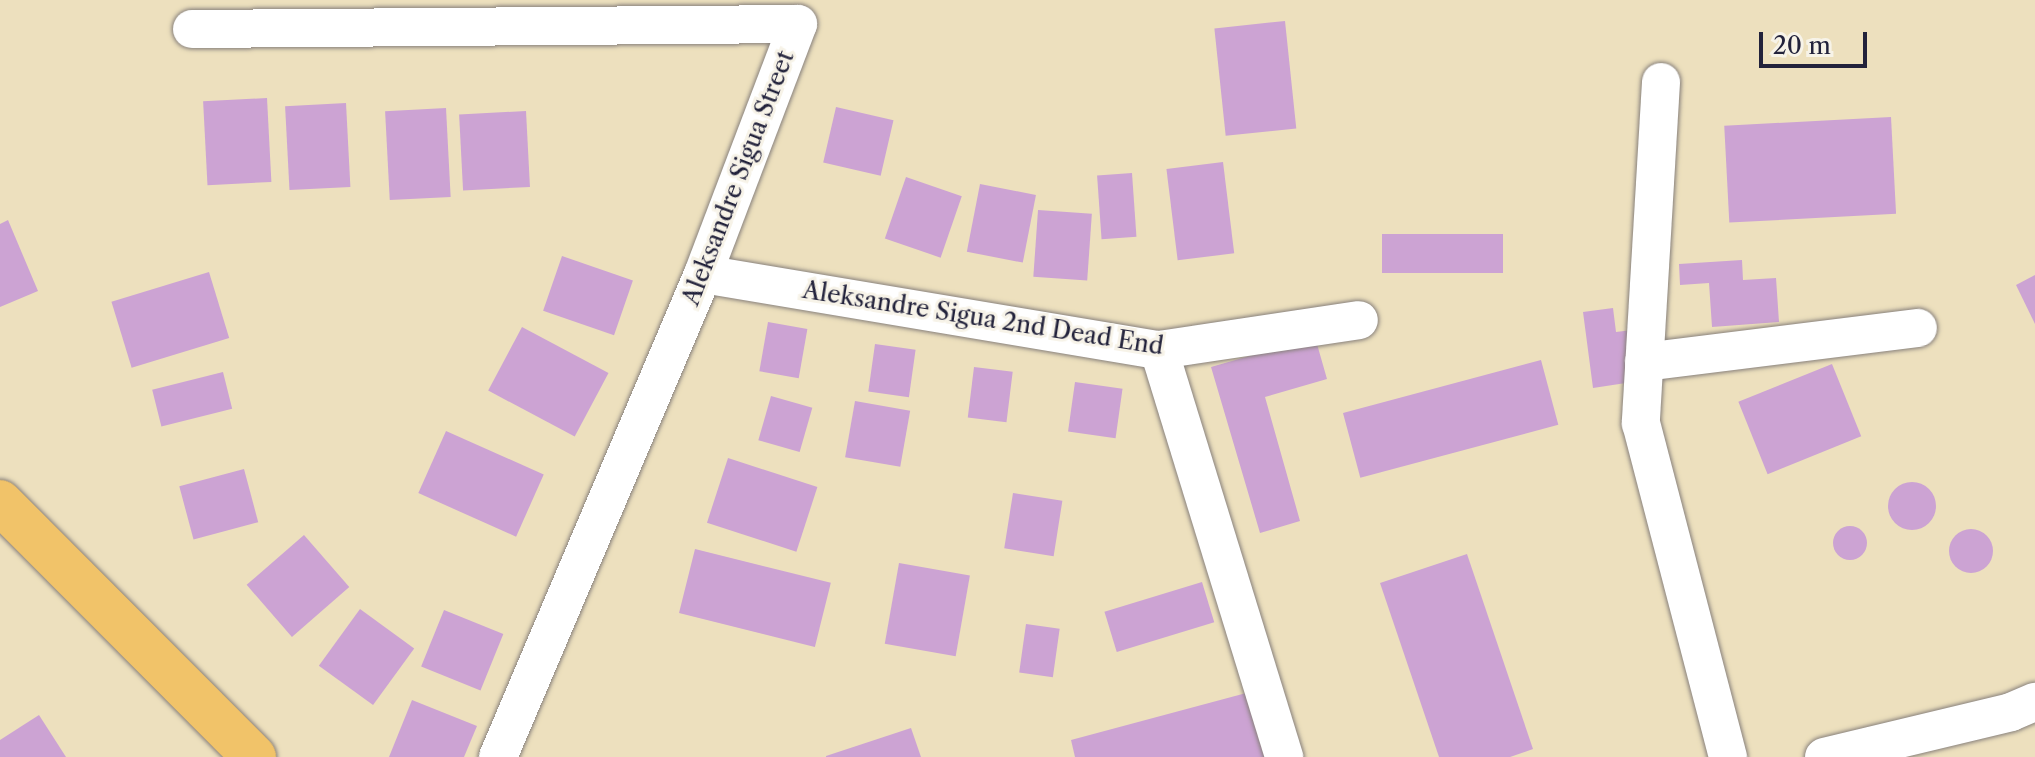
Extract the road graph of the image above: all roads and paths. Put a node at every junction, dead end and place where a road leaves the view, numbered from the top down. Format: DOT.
graph roads {
  1 [pos="192,29"];
  2 [pos="1661,82"];
  3 [pos="703,274"];
  4 [pos="1359,320"];
  5 [pos="1918,328"];
  6 [pos="1159,350"];
  7 [pos="1644,362"];
  8 [pos="6,519"];
  9 [pos="2035,702"];
  10 [pos="254,757"];
  11 [pos="498,757"];
  12 [pos="1284,757"];
  13 [pos="1728,757"];
  14 [pos="1824,757"];
  1 -- 3 [label="street, Aleksandre Sigua Street"];
  2 -- 7 [label="street"];
  3 -- 6 [label="street, Aleksandre Sigua 2nd Dead End"];
  3 -- 11 [label="street, Aleksandre Sigua Street"];
  4 -- 6 [label="street, Aleksandre Sigua 2nd Dead End"];
  5 -- 7 [label="street"];
  6 -- 12 [label="street"];
  7 -- 13 [label="street"];
  8 -- 10 [label="main road"];
  9 -- 14 [label="street"];
}
